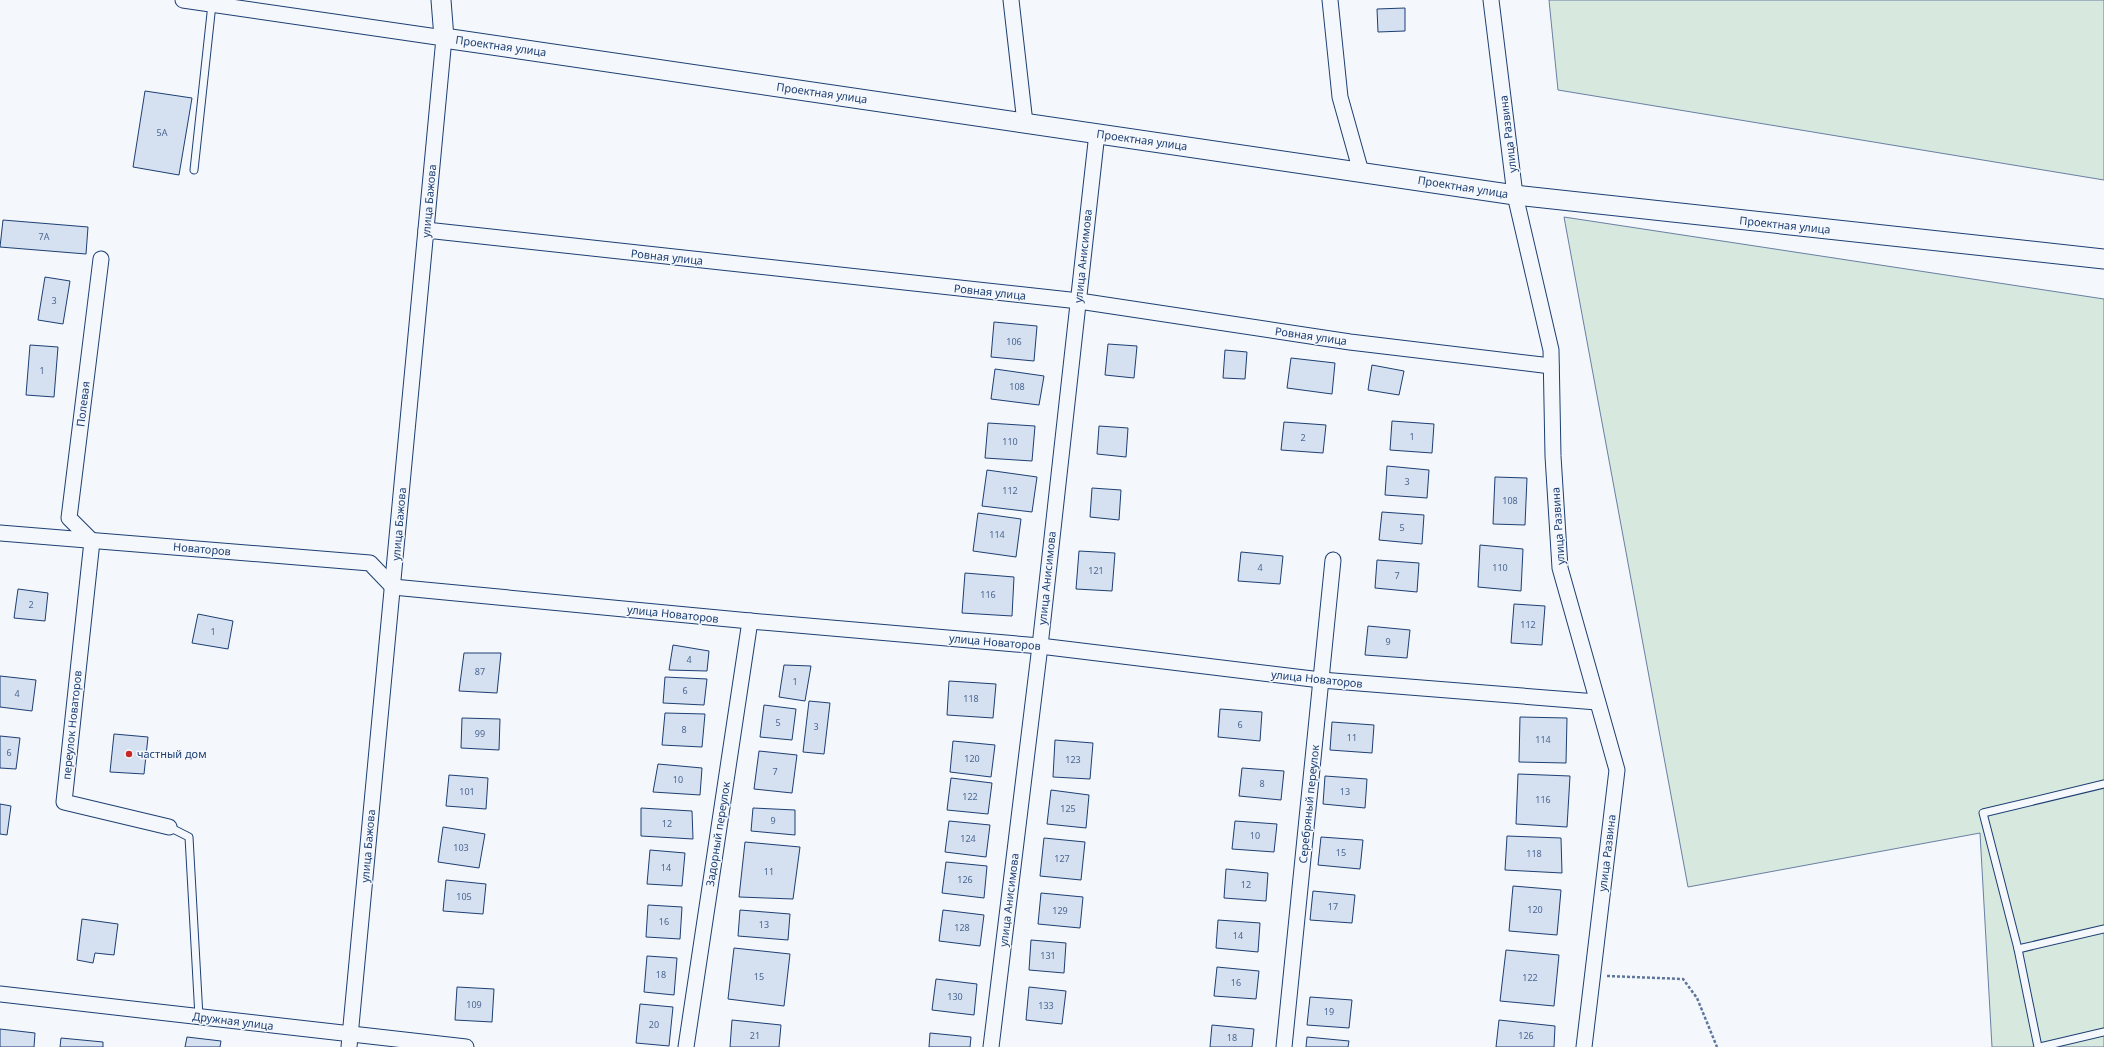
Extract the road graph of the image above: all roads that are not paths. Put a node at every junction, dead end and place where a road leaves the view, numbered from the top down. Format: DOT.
graph roads {
  1 [pos="183,0"];
  2 [pos="441,0"];
  3 [pos="1011,0"];
  4 [pos="1330,0"];
  5 [pos="1491,0"];
  6 [pos="212,4"];
  7 [pos="444,38"];
  8 [pos="1026,122"];
  9 [pos="1097,133"];
  10 [pos="194,170"];
  11 [pos="1361,172"];
  12 [pos="1515,195"];
  13 [pos="426,230"];
  14 [pos="101,259"];
  15 [pos="2104,259"];
  16 [pos="1078,302"];
  17 [pos="1552,366"];
  18 [pos="0,533"];
  19 [pos="92,541"];
  20 [pos="1333,560"];
  21 [pos="393,587"];
  22 [pos="750,621"];
  23 [pos="1040,646"];
  24 [pos="1321,680"];
  25 [pos="1597,702"];
  26 [pos="2104,784"];
  27 [pos="169,827"];
  28 [pos="2104,929"];
  29 [pos="2018,949"];
  30 [pos="0,994"];
  31 [pos="199,1017"];
  32 [pos="2104,1032"];
  33 [pos="349,1040"];
  34 [pos="466,1047"];
  35 [pos="686,1047"];
  36 [pos="991,1047"];
  37 [pos="1284,1047"];
  38 [pos="1584,1047"];
  39 [pos="2039,1047"];
  1 -- 6 [label="street, Проектная улица"];
  2 -- 7 [label="street, улица Бажова"];
  3 -- 8 [label="street"];
  4 -- 11 [label="street"];
  5 -- 12 [label="street, улица Развина"];
  6 -- 7 [label="street, Проектная улица"];
  6 -- 10 [label="lane"];
  7 -- 8 [label="street, Проектная улица"];
  7 -- 13 [label="street, улица Бажова"];
  8 -- 9 [label="street, Проектная улица"];
  9 -- 11 [label="street, Проектная улица"];
  9 -- 16 [label="street, улица Анисимова"];
  11 -- 12 [label="street, Проектная улица"];
  12 -- 15 [label="street, Проектная улица"];
  12 -- 17 [label="street, улица Развина"];
  13 -- 16 [label="street, Ровная улица"];
  13 -- 21 [label="street, улица Бажова"];
  14 -- 19 [label="street, Полевая"];
  16 -- 17 [label="street, Ровная улица"];
  16 -- 23 [label="street, улица Анисимова"];
  17 -- 25 [label="street, улица Развина"];
  18 -- 19 [label="street, Новаторов"];
  19 -- 21 [label="street, Новаторов"];
  19 -- 27 [label="street, переулок Новаторов"];
  20 -- 24 [label="street, Серебряный переулок"];
  21 -- 22 [label="street, улица Новаторов"];
  21 -- 33 [label="street, улица Бажова"];
  22 -- 23 [label="street, улица Новаторов"];
  22 -- 35 [label="street, Задорный переулок"];
  23 -- 24 [label="street, улица Новаторов"];
  23 -- 36 [label="street, улица Анисимова"];
  24 -- 25 [label="street, улица Новаторов"];
  24 -- 37 [label="street, Серебряный переулок"];
  25 -- 38 [label="street, улица Развина"];
  26 -- 29 [label="lane"];
  27 -- 31 [label="lane"];
  28 -- 29 [label="lane"];
  29 -- 39 [label="lane"];
  30 -- 31 [label="street, Дружная улица"];
  31 -- 33 [label="street, Дружная улица"];
  32 -- 39 [label="lane"];
  33 -- 34 [label="street, Дружная улица"];
}
